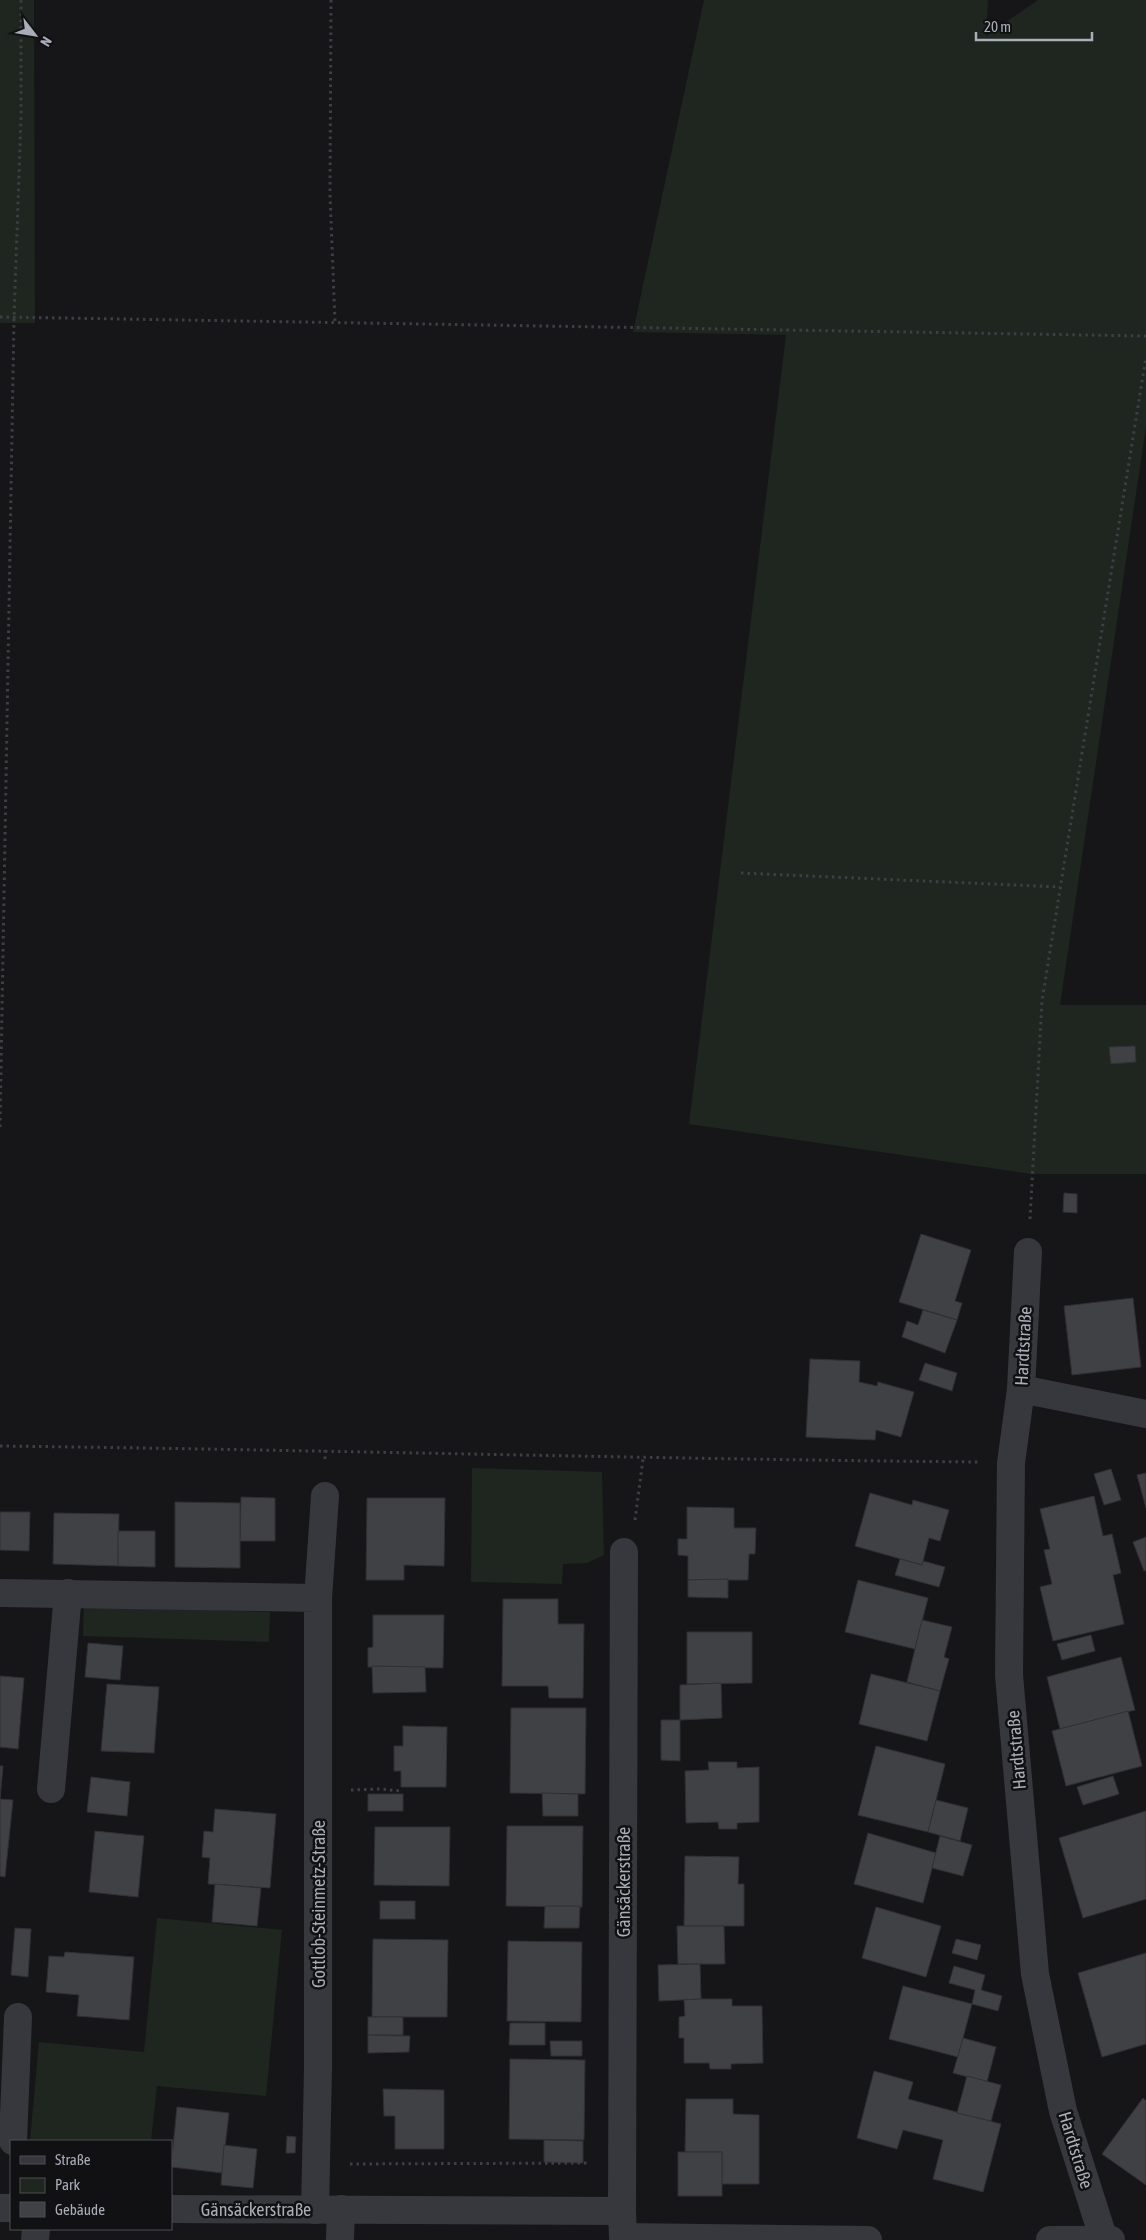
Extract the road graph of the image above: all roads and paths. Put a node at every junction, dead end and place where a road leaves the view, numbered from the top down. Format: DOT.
graph roads {
  1 [pos="21,0"];
  2 [pos="331,0"];
  3 [pos="0,317"];
  4 [pos="14,318"];
  5 [pos="335,322"];
  6 [pos="1146,336"];
  7 [pos="1146,357"];
  8 [pos="0,859"];
  9 [pos="5,859"];
  10 [pos="741,872"];
  11 [pos="1060,887"];
  12 [pos="0,1127"];
  13 [pos="1028,1252"];
  14 [pos="1020,1389"];
  15 [pos="1146,1414"];
  16 [pos="0,1446"];
  17 [pos="643,1459"];
  18 [pos="1011,1463"];
  19 [pos="325,1496"];
  20 [pos="624,1552"];
  21 [pos="0,1593"];
  22 [pos="68,1593"];
  23 [pos="318,1598"];
  24 [pos="51,1789"];
  25 [pos="401,1790"];
  26 [pos="318,1794"];
  27 [pos="18,2017"];
  28 [pos="13,2140"];
  29 [pos="621,2163"];
  30 [pos="317,2164"];
  31 [pos="172,2209"];
  32 [pos="328,2209"];
  33 [pos="623,2229"];
  34 [pos="340,2240"];
  35 [pos="868,2240"];
  36 [pos="1050,2240"];
  37 [pos="1107,2240"];
  1 -- 4 [label="path"];
  2 -- 5 [label="path"];
  3 -- 4 [label="path"];
  4 -- 5 [label="path"];
  4 -- 9 [label="path"];
  5 -- 6 [label="path"];
  7 -- 11 [label="path"];
  8 -- 9 [label="path"];
  9 -- 12 [label="path"];
  10 -- 11 [label="path"];
  11 -- 13 [label="path"];
  13 -- 14 [label="street, Hardtstraße"];
  14 -- 15 [label="street"];
  14 -- 18 [label="street, Hardtstraße"];
  16 -- 17 [label="path"];
  17 -- 18 [label="path"];
  17 -- 20 [label="path"];
  18 -- 37 [label="street, Hardtstraße"];
  19 -- 23 [label="street, Gottlob-Steinmetz-Straße"];
  20 -- 29 [label="street, Gänsäckerstraße"];
  21 -- 22 [label="street"];
  22 -- 23 [label="street"];
  22 -- 24 [label="street"];
  23 -- 26 [label="street, Gottlob-Steinmetz-Straße"];
  25 -- 26 [label="path"];
  26 -- 30 [label="street, Gottlob-Steinmetz-Straße"];
  27 -- 28 [label="street"];
  29 -- 30 [label="path"];
  29 -- 33 [label="street, Gänsäckerstraße"];
  30 -- 32 [label="street, Gottlob-Steinmetz-Straße"];
  31 -- 32 [label="street, Gänsäckerstraße"];
  32 -- 33 [label="street, Gänsäckerstraße"];
  32 -- 34 [label="street"];
  33 -- 35 [label="street, Gänsäckerstraße"];
  36 -- 37 [label="street"];
}
